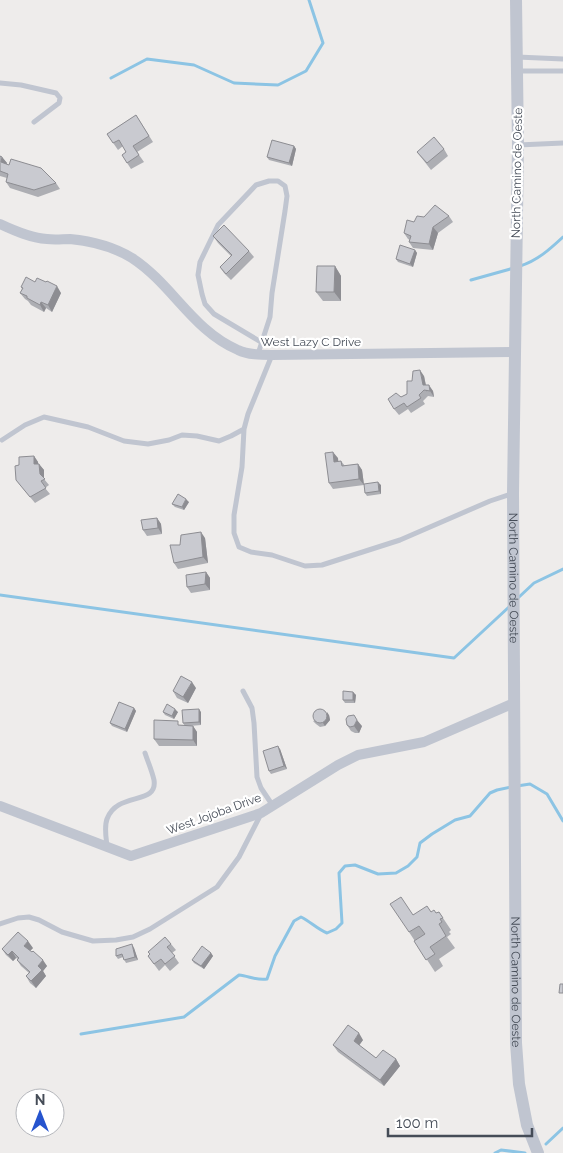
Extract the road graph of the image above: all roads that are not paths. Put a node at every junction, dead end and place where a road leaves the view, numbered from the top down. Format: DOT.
graph roads {
  1 [pos="516,0"];
  2 [pos="517,57"];
  3 [pos="563,58"];
  4 [pos="517,70"];
  5 [pos="563,71"];
  6 [pos="0,83"];
  7 [pos="34,122"];
  8 [pos="563,143"];
  9 [pos="518,145"];
  10 [pos="0,224"];
  11 [pos="261,342"];
  12 [pos="514,352"];
  13 [pos="258,355"];
  14 [pos="272,355"];
  15 [pos="244,429"];
  16 [pos="2,440"];
  17 [pos="513,493"];
  18 [pos="244,691"];
  19 [pos="514,703"];
  20 [pos="145,753"];
  21 [pos="0,806"];
  22 [pos="273,806"];
  23 [pos="261,813"];
  24 [pos="107,847"];
  25 [pos="0,924"];
  26 [pos="538,1153"];
  1 -- 2 [label="street, North Camino de Oeste"];
  2 -- 3 [label="lane"];
  2 -- 4 [label="street, North Camino de Oeste"];
  4 -- 5 [label="lane"];
  4 -- 9 [label="street, North Camino de Oeste"];
  6 -- 7 [label="lane"];
  8 -- 9 [label="lane"];
  9 -- 12 [label="street, North Camino de Oeste"];
  10 -- 13 [label="street, West Lazy C Drive"];
  11 -- 11 [label="lane"];
  11 -- 13 [label="lane"];
  12 -- 14 [label="street, West Lazy C Drive"];
  12 -- 17 [label="street, North Camino de Oeste"];
  13 -- 14 [label="street, West Lazy C Drive"];
  14 -- 15 [label="lane"];
  15 -- 16 [label="lane"];
  15 -- 17 [label="lane"];
  17 -- 19 [label="street, North Camino de Oeste"];
  18 -- 22 [label="lane"];
  19 -- 22 [label="street, West Jojoba Drive"];
  19 -- 26 [label="street, North Camino de Oeste"];
  20 -- 24 [label="lane"];
  21 -- 24 [label="street, West Jojoba Drive"];
  22 -- 23 [label="street, West Jojoba Drive"];
  23 -- 24 [label="street, West Jojoba Drive"];
  23 -- 25 [label="lane"];
}
